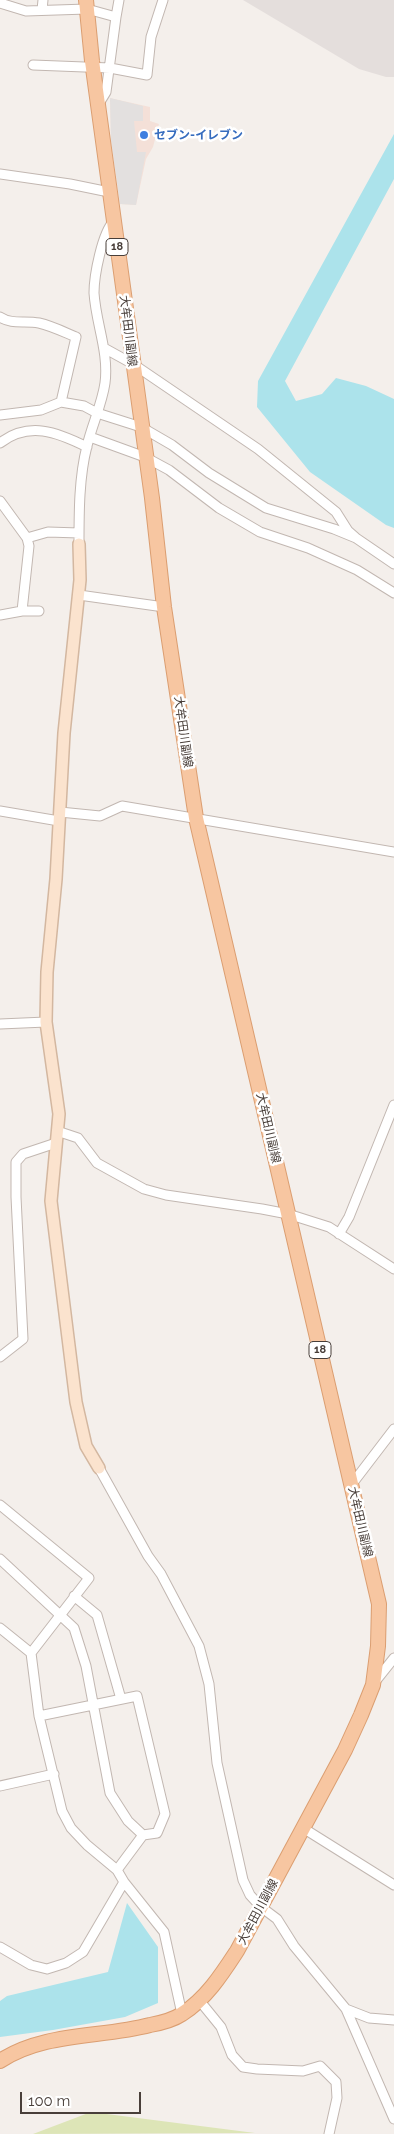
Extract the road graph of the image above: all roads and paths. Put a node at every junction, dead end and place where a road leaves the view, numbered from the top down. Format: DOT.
graph roads {
  1 [pos="43,0"];
  2 [pos="119,0"];
  3 [pos="164,0"];
  4 [pos="0,3"];
  5 [pos="86,5"];
  6 [pos="42,10"];
  7 [pos="116,17"];
  8 [pos="33,65"];
  9 [pos="93,67"];
  10 [pos="110,68"];
  11 [pos="98,105"];
  12 [pos="0,174"];
  13 [pos="109,192"];
  14 [pos="114,221"];
  15 [pos="0,317"];
  16 [pos="104,348"];
  17 [pos="132,364"];
  18 [pos="61,402"];
  19 [pos="97,413"];
  20 [pos="0,415"];
  21 [pos="142,430"];
  22 [pos="90,437"];
  23 [pos="0,442"];
  24 [pos="87,447"];
  25 [pos="145,455"];
  26 [pos="0,501"];
  27 [pos="27,538"];
  28 [pos="356,538"];
  29 [pos="79,539"];
  30 [pos="394,564"];
  31 [pos="394,593"];
  32 [pos="79,595"];
  33 [pos="164,607"];
  34 [pos="22,611"];
  35 [pos="39,611"];
  36 [pos="0,615"];
  37 [pos="0,809"];
  38 [pos="59,817"];
  39 [pos="196,818"];
  40 [pos="394,852"];
  41 [pos="46,1022"];
  42 [pos="0,1024"];
  43 [pos="394,1105"];
  44 [pos="57,1131"];
  45 [pos="56,1143"];
  46 [pos="288,1214"];
  47 [pos="339,1234"];
  48 [pos="394,1269"];
  49 [pos="0,1357"];
  50 [pos="394,1429"];
  51 [pos="99,1468"];
  52 [pos="352,1484"];
  53 [pos="0,1505"];
  54 [pos="0,1559"];
  55 [pos="74,1596"];
  56 [pos="60,1614"];
  57 [pos="0,1628"];
  58 [pos="31,1653"];
  59 [pos="394,1658"];
  60 [pos="372,1685"];
  61 [pos="121,1699"];
  62 [pos="93,1705"];
  63 [pos="39,1716"];
  64 [pos="54,1774"];
  65 [pos="0,1786"];
  66 [pos="303,1828"];
  67 [pos="143,1834"];
  68 [pos="117,1870"];
  69 [pos="124,1882"];
  70 [pos="394,1885"];
  71 [pos="261,1907"];
  72 [pos="0,1947"];
  73 [pos="199,2000"];
  74 [pos="346,2010"];
  75 [pos="182,2014"];
  76 [pos="394,2020"];
  77 [pos="0,2061"];
  78 [pos="394,2119"];
  79 [pos="330,2134"];
  1 -- 6 [label="street"];
  2 -- 7 [label="street"];
  3 -- 10 [label="street"];
  4 -- 6 [label="street"];
  5 -- 6 [label="street"];
  5 -- 7 [label="street"];
  5 -- 9 [label="main road, 大牟田川副線 / 18"];
  7 -- 10 [label="street"];
  8 -- 9 [label="street"];
  9 -- 10 [label="street"];
  9 -- 11 [label="main road, 大牟田川副線 / 18"];
  10 -- 11 [label="street"];
  11 -- 13 [label="main road, 大牟田川副線 / 18"];
  12 -- 13 [label="street"];
  13 -- 14 [label="main road, 大牟田川副線 / 18"];
  14 -- 16 [label="street"];
  14 -- 17 [label="main road, 大牟田川副線 / 18"];
  15 -- 18 [label="street"];
  16 -- 17 [label="street"];
  16 -- 19 [label="street"];
  17 -- 21 [label="main road, 大牟田川副線 / 18"];
  17 -- 28 [label="street"];
  18 -- 19 [label="street"];
  18 -- 20 [label="street"];
  19 -- 21 [label="street"];
  19 -- 22 [label="street"];
  21 -- 25 [label="main road, 大牟田川副線 / 18"];
  21 -- 28 [label="street"];
  22 -- 24 [label="street"];
  22 -- 25 [label="street"];
  23 -- 24 [label="street"];
  24 -- 29 [label="street"];
  25 -- 31 [label="street"];
  25 -- 33 [label="main road, 大牟田川副線 / 18"];
  26 -- 27 [label="street"];
  27 -- 29 [label="street"];
  27 -- 34 [label="street"];
  28 -- 30 [label="street"];
  29 -- 32 [label="street"];
  32 -- 33 [label="street"];
  32 -- 38 [label="street"];
  33 -- 39 [label="main road, 大牟田川副線 / 18"];
  34 -- 35 [label="street"];
  34 -- 36 [label="street"];
  37 -- 38 [label="street"];
  38 -- 39 [label="street"];
  38 -- 41 [label="street"];
  39 -- 40 [label="street"];
  39 -- 46 [label="main road, 大牟田川副線 / 18"];
  41 -- 42 [label="street"];
  41 -- 44 [label="street"];
  43 -- 47 [label="street"];
  44 -- 45 [label="street"];
  44 -- 46 [label="street"];
  45 -- 49 [label="street"];
  45 -- 51 [label="street"];
  46 -- 47 [label="street"];
  46 -- 52 [label="main road, 大牟田川副線 / 18"];
  47 -- 48 [label="street"];
  50 -- 52 [label="street"];
  51 -- 71 [label="street"];
  52 -- 60 [label="main road, 大牟田川副線 / 18"];
  53 -- 55 [label="street"];
  54 -- 56 [label="street"];
  55 -- 56 [label="street"];
  55 -- 61 [label="street"];
  56 -- 58 [label="street"];
  56 -- 62 [label="street"];
  57 -- 58 [label="street"];
  58 -- 63 [label="street"];
  59 -- 60 [label="street"];
  60 -- 66 [label="main road, 大牟田川副線 / 18"];
  61 -- 62 [label="street"];
  61 -- 67 [label="street"];
  62 -- 63 [label="street"];
  62 -- 67 [label="street"];
  63 -- 64 [label="street"];
  64 -- 65 [label="street"];
  64 -- 68 [label="street"];
  66 -- 70 [label="street"];
  66 -- 71 [label="main road, 大牟田川副線 / 18"];
  67 -- 68 [label="street"];
  68 -- 69 [label="street"];
  69 -- 72 [label="street"];
  69 -- 75 [label="street"];
  71 -- 73 [label="main road, 大牟田川副線 / 18"];
  71 -- 74 [label="street"];
  73 -- 75 [label="main road, 大牟田川副線 / 18"];
  73 -- 79 [label="street"];
  74 -- 76 [label="street"];
  74 -- 78 [label="street"];
  75 -- 77 [label="main road, 大牟田川副線 / 18"];
}
